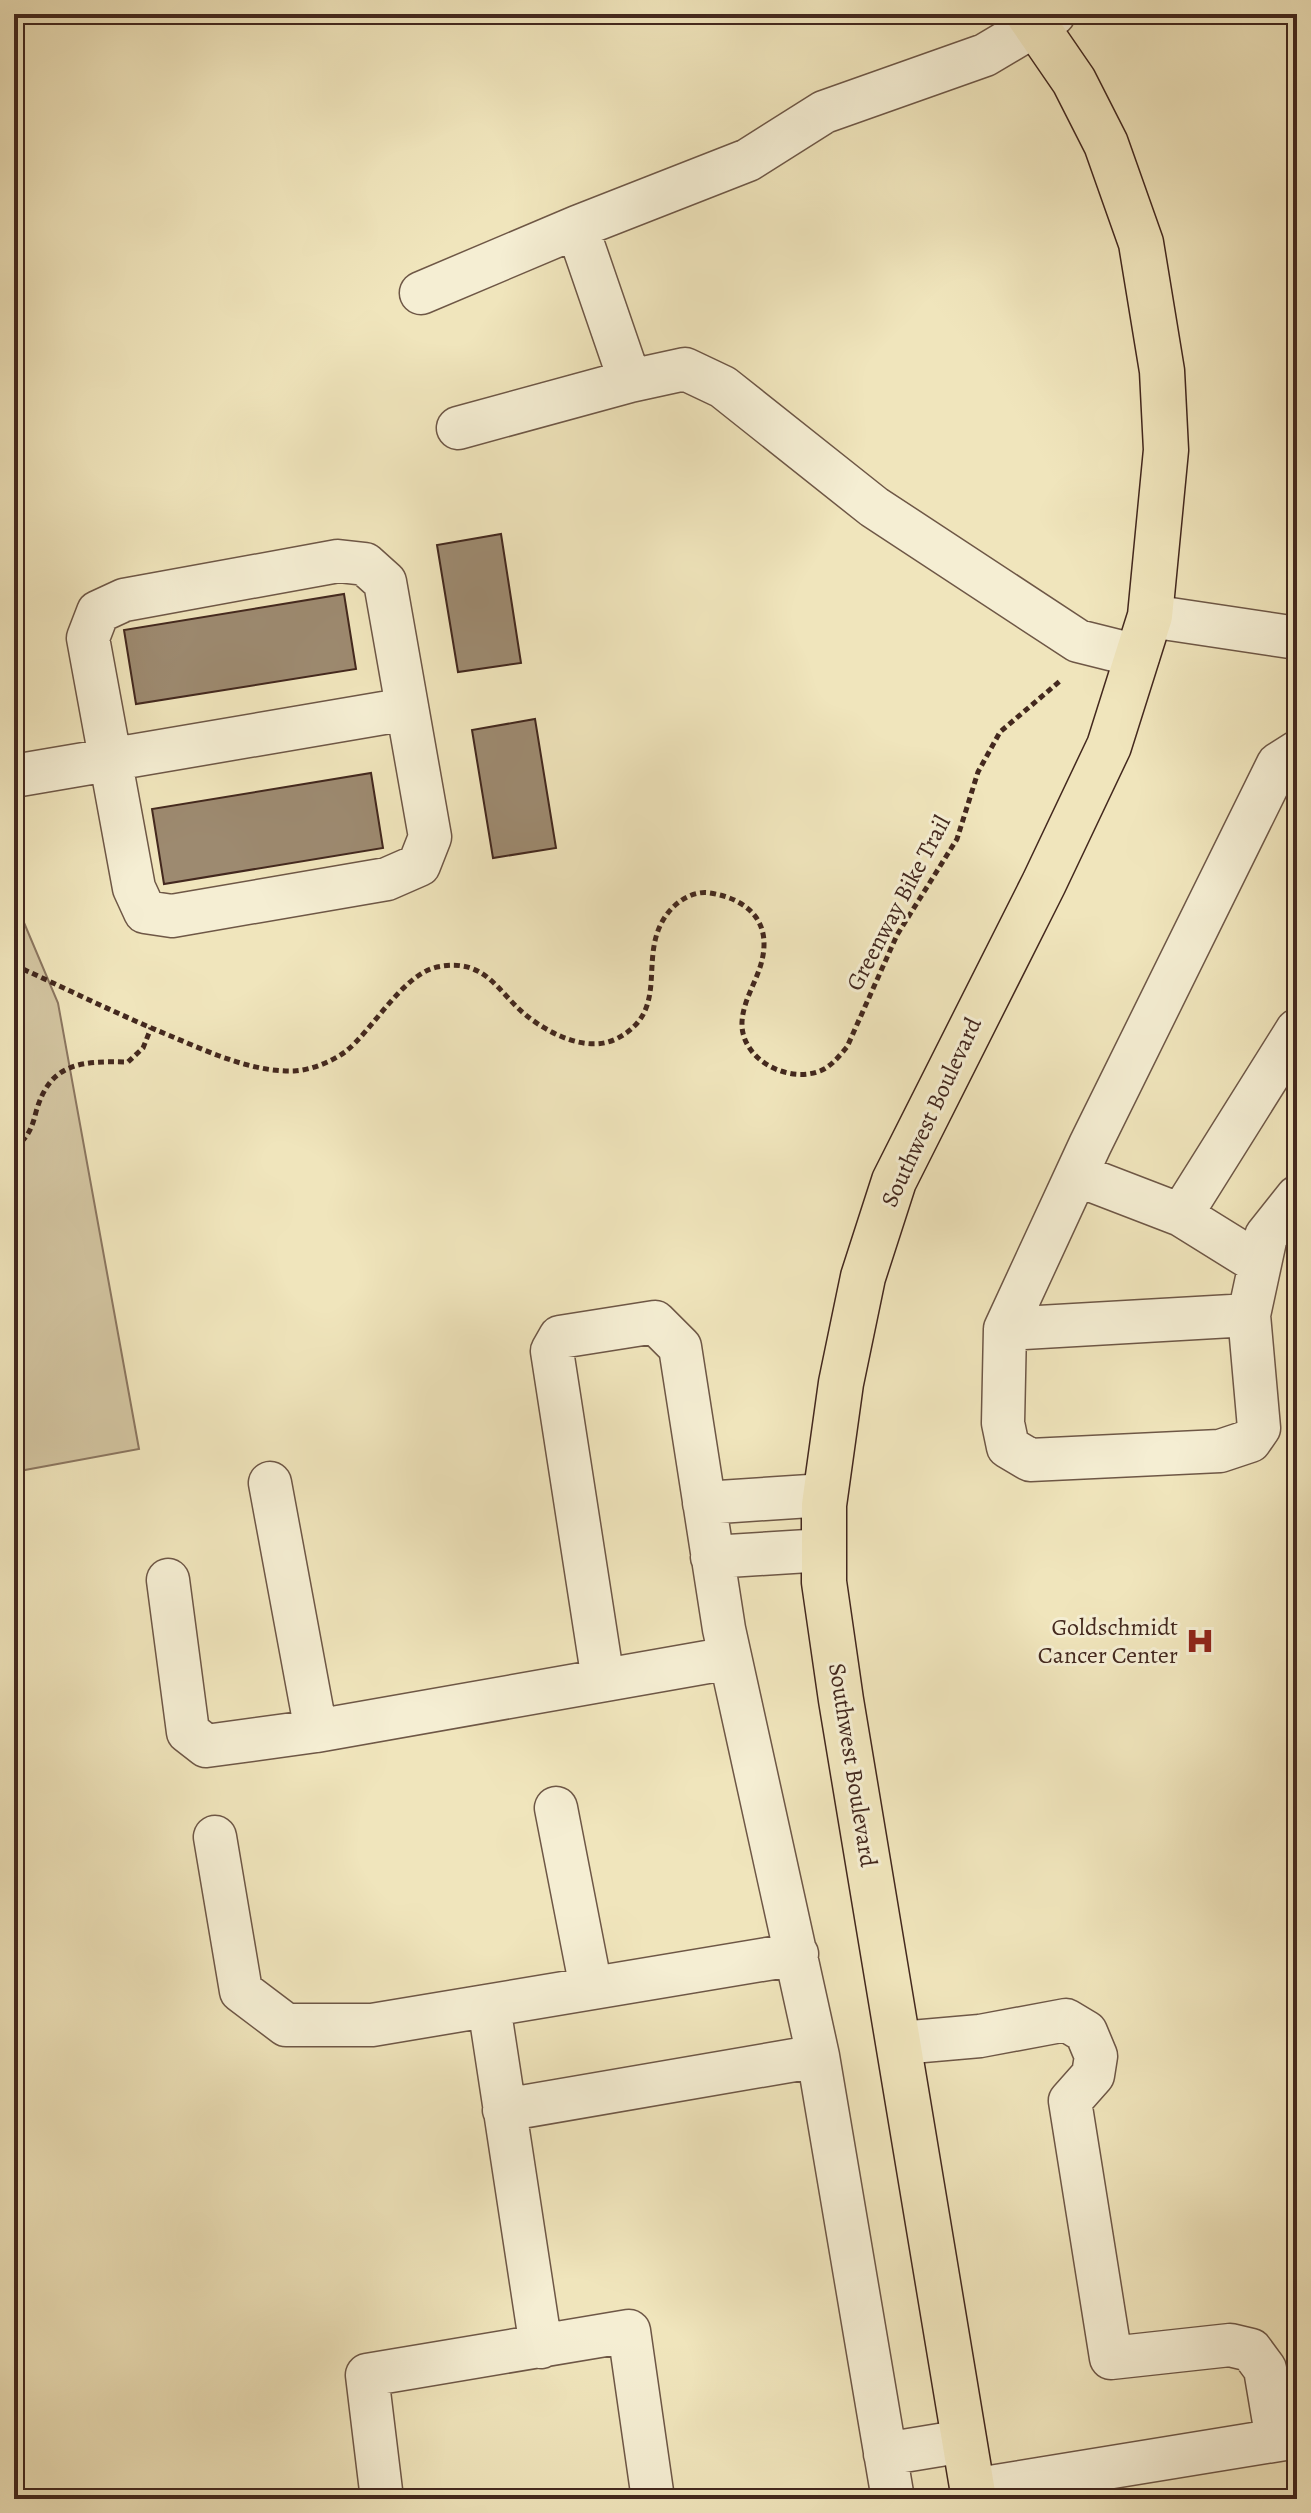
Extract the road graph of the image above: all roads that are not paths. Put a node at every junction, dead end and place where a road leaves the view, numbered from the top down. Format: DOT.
graph roads {
  1 [pos="1040,18"];
  2 [pos="577,227"];
  3 [pos="421,293"];
  4 [pos="630,381"];
  5 [pos="458,428"];
  6 [pos="1144,636"];
  7 [pos="1297,638"];
  8 [pos="407,709"];
  9 [pos="1297,752"];
  10 [pos="110,759"];
  11 [pos="14,776"];
  12 [pos="1297,1030"];
  13 [pos="1077,1175"];
  14 [pos="1297,1197"];
  15 [pos="1181,1215"];
  16 [pos="1260,1264"];
  17 [pos="1249,1315"];
  18 [pos="1005,1329"];
  19 [pos="270,1483"];
  20 [pos="825,1495"];
  21 [pos="704,1503"];
  22 [pos="824,1550"];
  23 [pos="712,1557"];
  24 [pos="168,1580"];
  25 [pos="730,1658"];
  26 [pos="603,1680"];
  27 [pos="316,1731"];
  28 [pos="556,1808"];
  29 [pos="215,1837"];
  30 [pos="797,1954"];
  31 [pos="591,1988"];
  32 [pos="489,2006"];
  33 [pos="900,2043"];
  34 [pos="818,2056"];
  35 [pos="504,2110"];
  36 [pos="541,2347"];
  37 [pos="1287,2439"];
  38 [pos="964,2441"];
  39 [pos="885,2454"];
  40 [pos="973,2494"];
  41 [pos="382,2499"];
  42 [pos="653,2499"];
  43 [pos="893,2499"];
  1 -- 2 [label="street"];
  1 -- 6 [label="main road, Southwest Boulevard"];
  2 -- 3 [label="street"];
  2 -- 4 [label="street"];
  4 -- 5 [label="street"];
  4 -- 6 [label="street"];
  6 -- 7 [label="street"];
  6 -- 20 [label="main road, Southwest Boulevard"];
  8 -- 10 [label="street"];
  8 -- 10 [label="street"];
  8 -- 10 [label="street"];
  9 -- 13 [label="street"];
  10 -- 11 [label="street"];
  12 -- 15 [label="street"];
  13 -- 15 [label="street"];
  13 -- 18 [label="street"];
  14 -- 16 [label="street"];
  15 -- 16 [label="street"];
  16 -- 17 [label="street"];
  17 -- 18 [label="street"];
  17 -- 18 [label="street"];
  19 -- 27 [label="street"];
  20 -- 21 [label="street"];
  20 -- 22 [label="main road, Southwest Boulevard"];
  21 -- 23 [label="street"];
  21 -- 26 [label="street"];
  22 -- 23 [label="street"];
  22 -- 33 [label="main road, Southwest Boulevard"];
  23 -- 25 [label="street"];
  24 -- 27 [label="street"];
  25 -- 26 [label="street"];
  25 -- 30 [label="street"];
  26 -- 27 [label="street"];
  28 -- 31 [label="street"];
  29 -- 32 [label="street"];
  30 -- 31 [label="street"];
  30 -- 34 [label="street"];
  31 -- 32 [label="street"];
  32 -- 35 [label="street"];
  33 -- 37 [label="street"];
  33 -- 38 [label="main road, Southwest Boulevard"];
  34 -- 35 [label="street"];
  34 -- 39 [label="street"];
  35 -- 36 [label="street"];
  36 -- 41 [label="street"];
  36 -- 42 [label="street"];
  37 -- 40 [label="street"];
  38 -- 39 [label="street"];
  38 -- 40 [label="main road, Southwest Boulevard"];
  39 -- 43 [label="street"];
}
